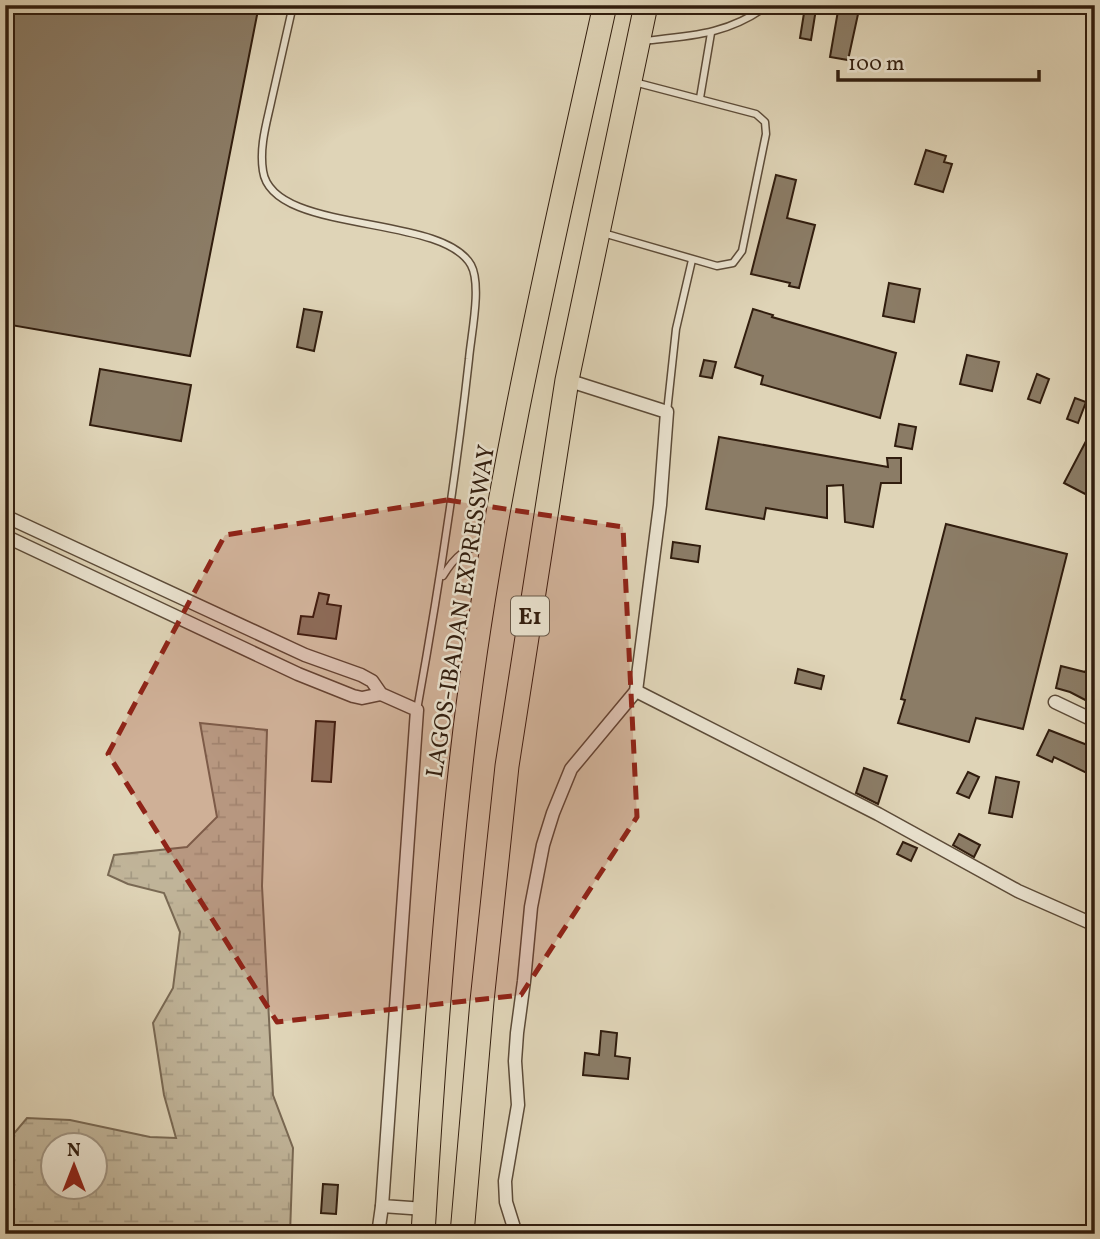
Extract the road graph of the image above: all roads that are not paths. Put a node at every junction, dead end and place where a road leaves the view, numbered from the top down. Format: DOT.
graph roads {
  1 [pos="293,5"];
  2 [pos="606,5"];
  3 [pos="646,5"];
  4 [pos="768,5"];
  5 [pos="711,33"];
  6 [pos="637,42"];
  7 [pos="629,81"];
  8 [pos="700,98"];
  9 [pos="598,232"];
  10 [pos="692,260"];
  11 [pos="567,380"];
  12 [pos="667,412"];
  13 [pos="5,516"];
  14 [pos="5,536"];
  15 [pos="494,542"];
  16 [pos="441,578"];
  17 [pos="636,691"];
  18 [pos="380,695"];
  19 [pos="1055,702"];
  20 [pos="417,710"];
  21 [pos="1095,721"];
  22 [pos="1095,925"];
  23 [pos="382,1206"];
  24 [pos="425,1209"];
  25 [pos="377,1234"];
  26 [pos="423,1234"];
  27 [pos="462,1234"];
  28 [pos="516,1234"];
  1 -- 16 [label="lane"];
  2 -- 15 [label="highway, LAGOS-IBADAN EXPRESSWAY / E1"];
  3 -- 6 [label="highway, E1"];
  4 -- 5 [label="lane"];
  5 -- 6 [label="lane"];
  5 -- 8 [label="lane"];
  6 -- 7 [label="highway, E1"];
  7 -- 8 [label="lane"];
  7 -- 9 [label="highway, E1"];
  8 -- 10 [label="lane"];
  9 -- 10 [label="lane"];
  9 -- 11 [label="highway, E1"];
  10 -- 12 [label="lane"];
  11 -- 12 [label="street"];
  11 -- 27 [label="highway, E1"];
  12 -- 17 [label="street"];
  13 -- 18 [label="street"];
  14 -- 18 [label="street"];
  15 -- 16 [label="lane"];
  15 -- 24 [label="highway, LAGOS-IBADAN EXPRESSWAY / E1"];
  16 -- 20 [label="lane"];
  17 -- 22 [label="street"];
  17 -- 28 [label="street"];
  18 -- 20 [label="street"];
  19 -- 21 [label="street"];
  20 -- 23 [label="street"];
  23 -- 24 [label="street"];
  23 -- 25 [label="street"];
  24 -- 26 [label="highway, LAGOS-IBADAN EXPRESSWAY / E1"];
}
